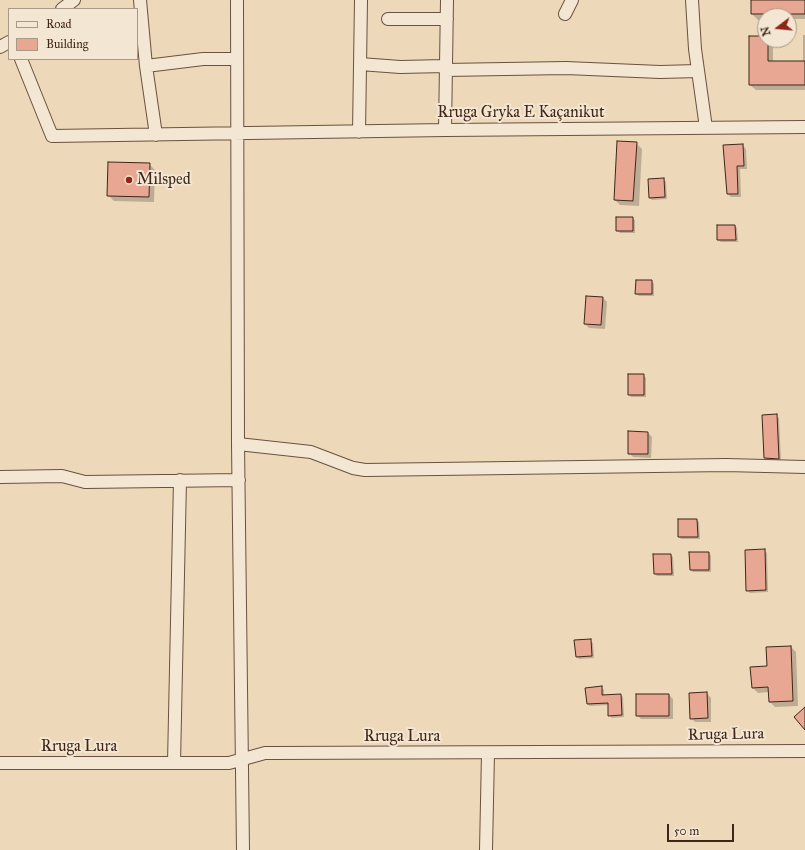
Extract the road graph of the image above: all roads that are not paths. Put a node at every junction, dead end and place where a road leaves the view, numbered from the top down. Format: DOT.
graph roads {
  1 [pos="74,0"];
  2 [pos="140,0"];
  3 [pos="237,0"];
  4 [pos="361,0"];
  5 [pos="447,0"];
  6 [pos="572,0"];
  7 [pos="692,0"];
  8 [pos="63,8"];
  9 [pos="565,14"];
  10 [pos="388,19"];
  11 [pos="446,19"];
  12 [pos="236,59"];
  13 [pos="21,60"];
  14 [pos="360,64"];
  15 [pos="146,66"];
  16 [pos="445,68"];
  17 [pos="698,70"];
  18 [pos="805,127"];
  19 [pos="706,128"];
  20 [pos="445,130"];
  21 [pos="359,132"];
  22 [pos="236,134"];
  23 [pos="156,135"];
  24 [pos="238,444"];
  25 [pos="805,467"];
  26 [pos="0,477"];
  27 [pos="180,480"];
  28 [pos="239,480"];
  29 [pos="805,750"];
  30 [pos="488,753"];
  31 [pos="243,760"];
  32 [pos="0,763"];
  33 [pos="174,763"];
  34 [pos="243,850"];
  35 [pos="486,850"];
  1 -- 8 [label="street"];
  2 -- 15 [label="street"];
  3 -- 12 [label="street"];
  4 -- 14 [label="street"];
  5 -- 11 [label="street"];
  6 -- 9 [label="street"];
  7 -- 17 [label="street"];
  10 -- 11 [label="street"];
  11 -- 16 [label="street"];
  12 -- 15 [label="street"];
  12 -- 22 [label="street"];
  13 -- 23 [label="street, Rruga Gryka E Kaçanikut"];
  14 -- 16 [label="street"];
  14 -- 21 [label="street"];
  15 -- 23 [label="street"];
  16 -- 17 [label="street"];
  16 -- 20 [label="street"];
  17 -- 19 [label="street"];
  18 -- 19 [label="street, Rruga Gryka E Kaçanikut"];
  19 -- 20 [label="street, Rruga Gryka E Kaçanikut"];
  20 -- 21 [label="street, Rruga Gryka E Kaçanikut"];
  21 -- 22 [label="street, Rruga Gryka E Kaçanikut"];
  22 -- 23 [label="street, Rruga Gryka E Kaçanikut"];
  22 -- 24 [label="street"];
  24 -- 25 [label="street"];
  24 -- 28 [label="street"];
  26 -- 27 [label="street"];
  27 -- 28 [label="street"];
  27 -- 33 [label="street"];
  28 -- 31 [label="street"];
  29 -- 30 [label="street, Rruga Lura"];
  30 -- 31 [label="street, Rruga Lura"];
  30 -- 35 [label="street"];
  31 -- 33 [label="street, Rruga Lura"];
  31 -- 34 [label="street"];
  32 -- 33 [label="street, Rruga Lura"];
}
